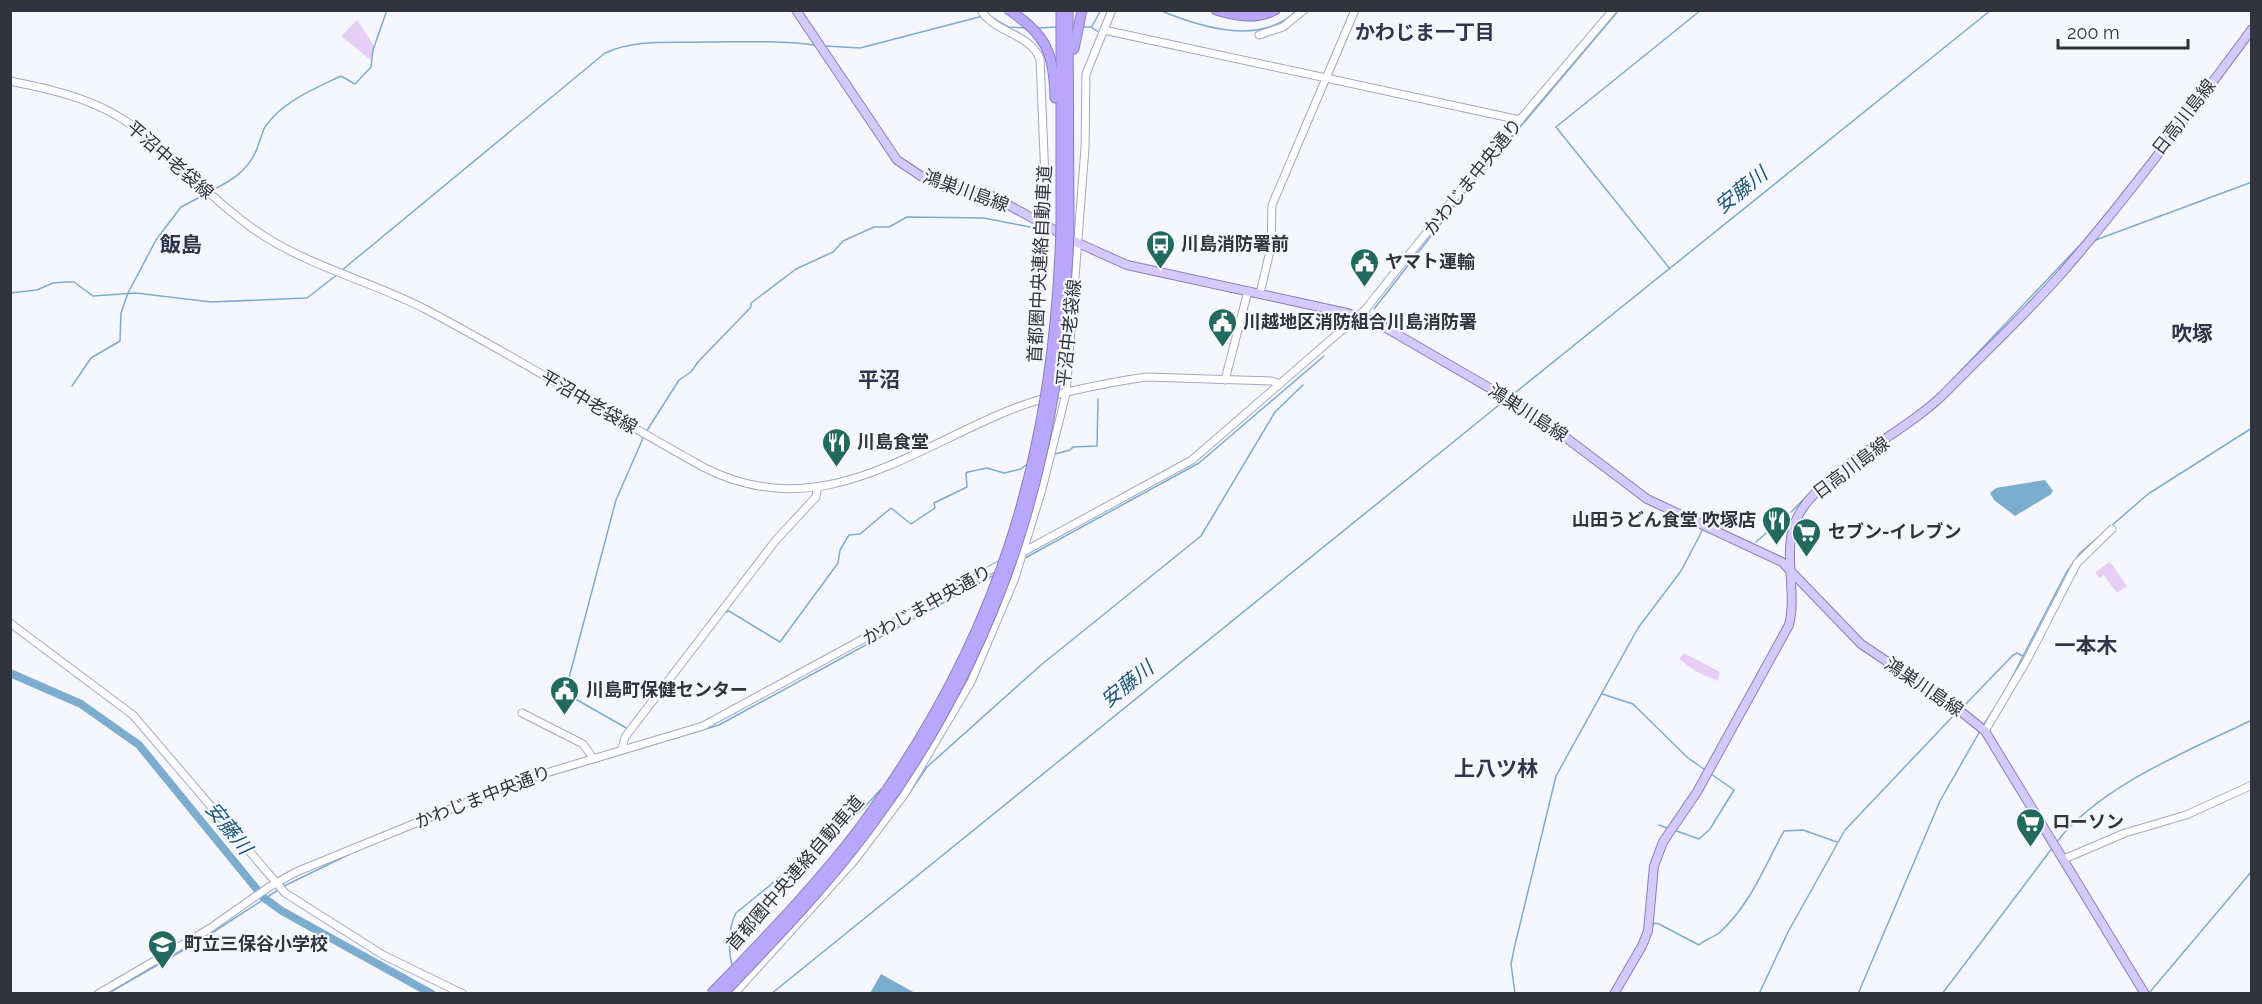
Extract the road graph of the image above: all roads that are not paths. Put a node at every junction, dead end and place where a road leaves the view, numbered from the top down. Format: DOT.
graph roads {
  1 [pos="796,10"];
  2 [pos="981,10"];
  3 [pos="1009,10"];
  4 [pos="1061,10"];
  5 [pos="1068,10"];
  6 [pos="1082,10"];
  7 [pos="1112,10"];
  8 [pos="1216,10"];
  9 [pos="1247,10"];
  10 [pos="1258,10"];
  11 [pos="1275,10"];
  12 [pos="1304,10"];
  13 [pos="1354,10"];
  14 [pos="1613,10"];
  15 [pos="1065,27"];
  16 [pos="2252,29"];
  17 [pos="1102,32"];
  18 [pos="1258,35"];
  19 [pos="1069,73"];
  20 [pos="1326,78"];
  21 [pos="10,81"];
  22 [pos="1520,120"];
  23 [pos="1062,172"];
  24 [pos="1065,226"];
  25 [pos="1047,227"];
  26 [pos="1078,243"];
  27 [pos="1248,291"];
  28 [pos="1260,293"];
  29 [pos="1358,315"];
  30 [pos="1226,380"];
  31 [pos="1280,384"];
  32 [pos="1066,394"];
  33 [pos="817,489"];
  34 [pos="2112,529"];
  35 [pos="1024,551"];
  36 [pos="1791,568"];
  37 [pos="10,623"];
  38 [pos="522,713"];
  39 [pos="1985,731"];
  40 [pos="622,749"];
  41 [pos="593,758"];
  42 [pos="2252,785"];
  43 [pos="2064,859"];
  44 [pos="275,883"];
  45 [pos="98,993"];
  46 [pos="463,993"];
  47 [pos="711,993"];
  48 [pos="723,993"];
  49 [pos="734,993"];
  50 [pos="1614,993"];
  51 [pos="2145,993"];
  1 -- 25 [label="main road, 鴻巣川島線"];
  2 -- 25 [label="street"];
  3 -- 23 [label="highway"];
  4 -- 15 [label="highway, 首都圏中央連絡自動車道"];
  5 -- 15 [label="highway, 首都圏中央連絡自動車道"];
  6 -- 19 [label="highway"];
  7 -- 17 [label="street, 平沼中老袋線"];
  8 -- 11 [label="highway"];
  9 -- 10 [label="highway"];
  12 -- 18 [label="street"];
  13 -- 20 [label="street"];
  14 -- 22 [label="street, かわじま中央通り"];
  15 -- 19 [label="highway, 首都圏中央連絡自動車道"];
  15 -- 23 [label="highway, 首都圏中央連絡自動車道"];
  16 -- 36 [label="main road, 日高川島線"];
  17 -- 20 [label="street"];
  17 -- 26 [label="street, 平沼中老袋線"];
  19 -- 24 [label="highway, 首都圏中央連絡自動車道"];
  20 -- 22 [label="street"];
  20 -- 28 [label="street"];
  21 -- 33 [label="street, 平沼中老袋線"];
  22 -- 29 [label="street, かわじま中央通り"];
  23 -- 24 [label="highway, 首都圏中央連絡自動車道"];
  24 -- 47 [label="highway, 首都圏中央連絡自動車道, bridge"];
  24 -- 48 [label="highway, 首都圏中央連絡自動車道, bridge"];
  25 -- 26 [label="main road, 鴻巣川島線"];
  26 -- 27 [label="main road, 鴻巣川島線"];
  26 -- 32 [label="street, 平沼中老袋線"];
  27 -- 28 [label="main road, 鴻巣川島線"];
  27 -- 30 [label="street"];
  28 -- 29 [label="main road, 鴻巣川島線"];
  29 -- 31 [label="street, かわじま中央通り"];
  29 -- 36 [label="main road, 鴻巣川島線"];
  30 -- 31 [label="street"];
  30 -- 32 [label="street"];
  31 -- 35 [label="street, かわじま中央通り"];
  32 -- 33 [label="street, 平沼中老袋線"];
  32 -- 35 [label="street"];
  33 -- 40 [label="street"];
  34 -- 39 [label="street"];
  35 -- 40 [label="street, かわじま中央通り"];
  35 -- 49 [label="street"];
  36 -- 39 [label="main road, 鴻巣川島線"];
  36 -- 50 [label="main road, 日高川島線"];
  37 -- 44 [label="street"];
  38 -- 41 [label="street"];
  39 -- 43 [label="main road, 鴻巣川島線"];
  40 -- 41 [label="street, かわじま中央通り"];
  41 -- 44 [label="street, かわじま中央通り"];
  42 -- 43 [label="street"];
  43 -- 51 [label="main road, 鴻巣川島線"];
  44 -- 45 [label="street, かわじま中央通り"];
  44 -- 46 [label="street"];
}
